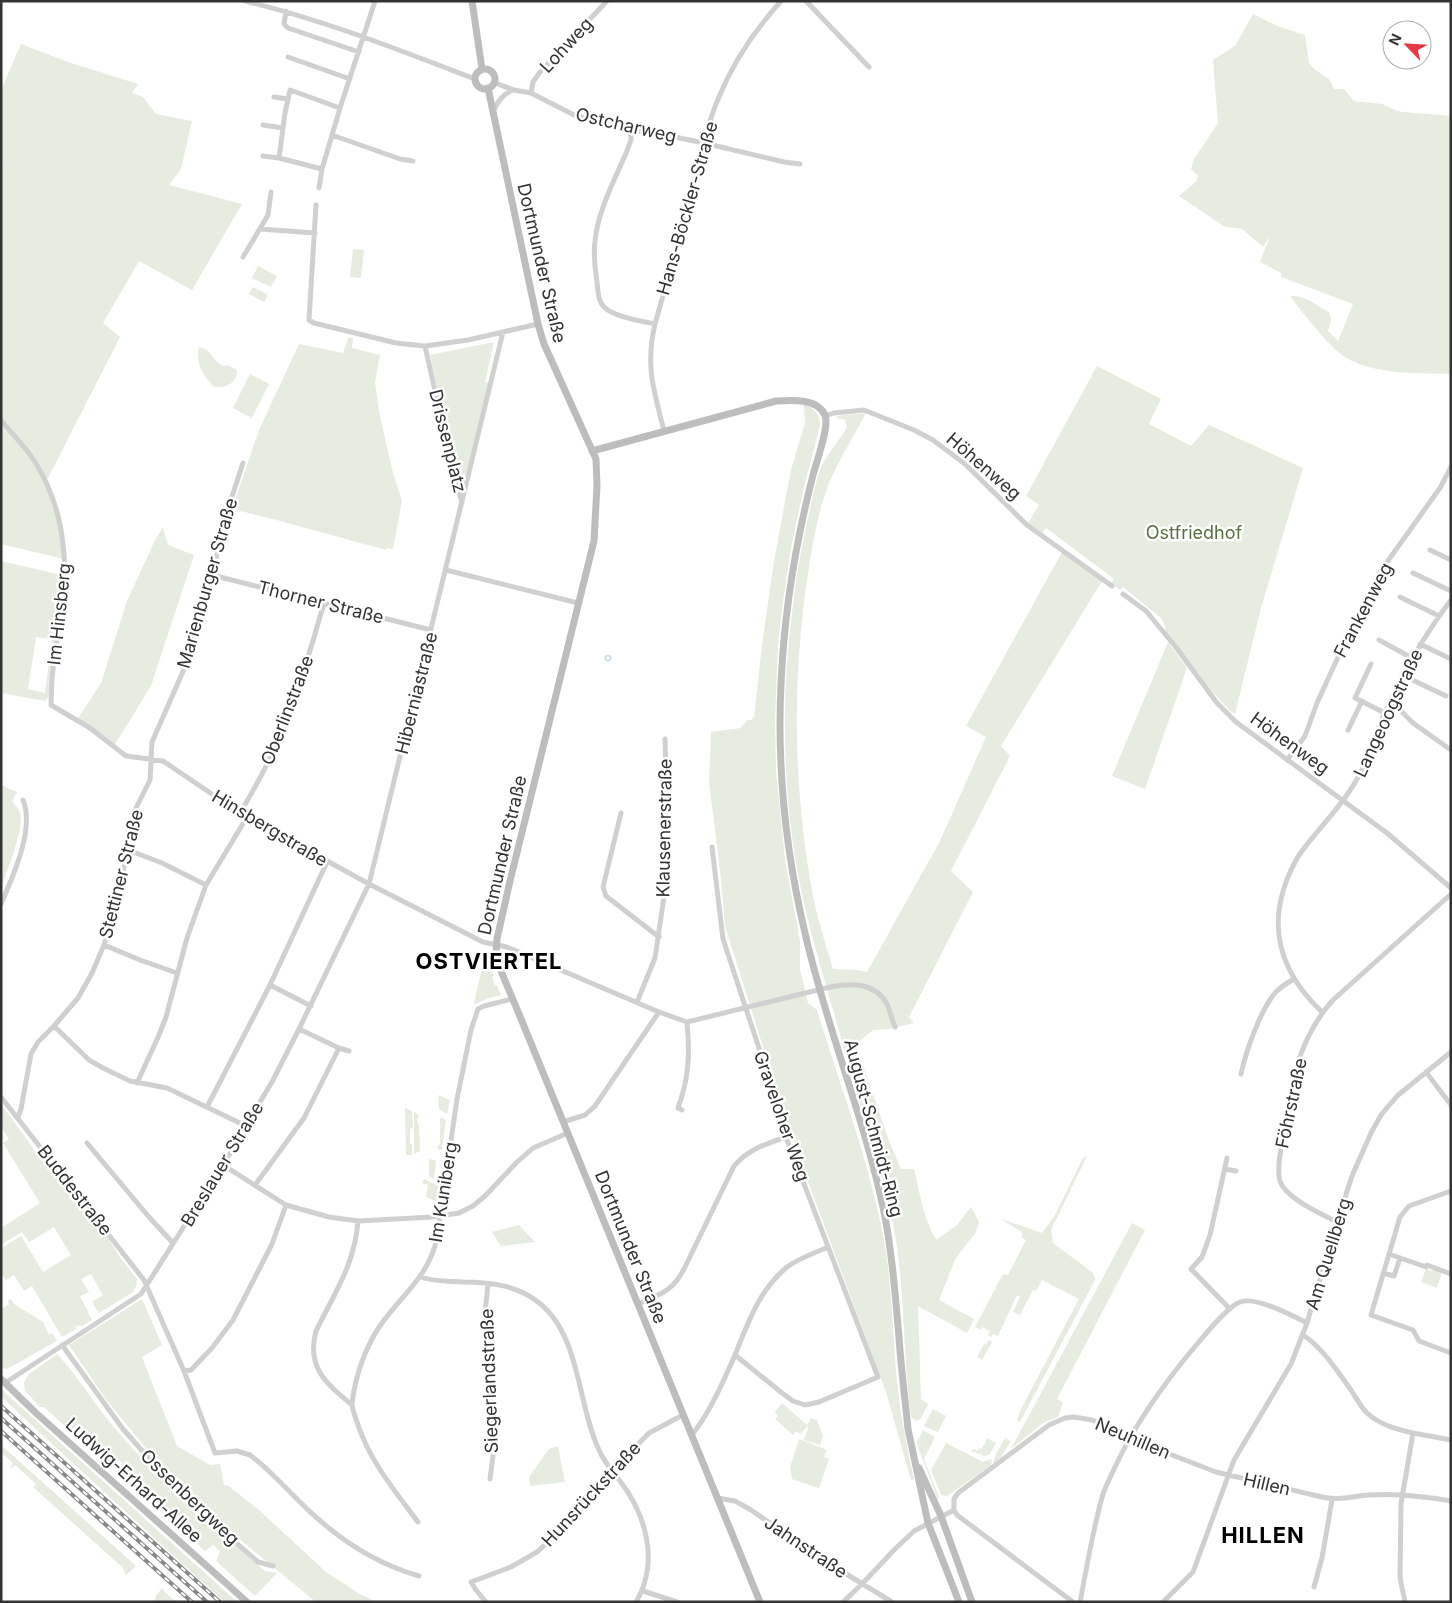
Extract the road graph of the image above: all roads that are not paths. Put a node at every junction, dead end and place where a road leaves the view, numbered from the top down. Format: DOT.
graph roads {
  1 [pos="245,1"];
  2 [pos="375,1"];
  3 [pos="472,1"];
  4 [pos="607,1"];
  5 [pos="781,1"];
  6 [pos="806,1"];
  7 [pos="286,11"];
  8 [pos="365,37"];
  9 [pos="360,52"];
  10 [pos="288,57"];
  11 [pos="869,67"];
  12 [pos="482,69"];
  13 [pos="475,78"];
  14 [pos="350,79"];
  15 [pos="494,83"];
  16 [pos="488,88"];
  17 [pos="514,90"];
  18 [pos="530,93"];
  19 [pos="274,97"];
  20 [pos="288,99"];
  21 [pos="340,108"];
  22 [pos="493,114"];
  23 [pos="263,125"];
  24 [pos="283,128"];
  25 [pos="631,130"];
  26 [pos="332,135"];
  27 [pos="704,143"];
  28 [pos="263,156"];
  29 [pos="279,158"];
  30 [pos="413,160"];
  31 [pos="800,164"];
  32 [pos="322,169"];
  33 [pos="319,188"];
  34 [pos="271,192"];
  35 [pos="316,205"];
  36 [pos="260,229"];
  37 [pos="315,233"];
  38 [pos="243,257"];
  39 [pos="538,324"];
  40 [pos="655,324"];
  41 [pos="503,332"];
  42 [pos="425,346"];
  43 [pos="825,416"];
  44 [pos="1,420"];
  45 [pos="664,432"];
  46 [pos="592,451"];
  47 [pos="243,463"];
  48 [pos="1451,467"];
  49 [pos="462,502"];
  50 [pos="1430,550"];
  51 [pos="1451,560"];
  52 [pos="446,570"];
  53 [pos="1413,573"];
  54 [pos="212,575"];
  55 [pos="1112,586"];
  56 [pos="1451,591"];
  57 [pos="1123,594"];
  58 [pos="1400,597"];
  59 [pos="1451,600"];
  60 [pos="324,602"];
  61 [pos="578,603"];
  62 [pos="1439,616"];
  63 [pos="431,630"];
  64 [pos="1380,640"];
  65 [pos="1420,644"];
  66 [pos="1412,658"];
  67 [pos="1451,659"];
  68 [pos="1371,664"];
  69 [pos="1402,676"];
  70 [pos="1446,696"];
  71 [pos="1362,701"];
  72 [pos="51,704"];
  73 [pos="1389,705"];
  74 [pos="1385,712"];
  75 [pos="1348,730"];
  76 [pos="664,739"];
  77 [pos="1451,750"];
  78 [pos="151,759"];
  79 [pos="1287,760"];
  80 [pos="23,800"];
  81 [pos="1343,800"];
  82 [pos="240,813"];
  83 [pos="621,813"];
  84 [pos="247,817"];
  85 [pos="712,847"];
  86 [pos="128,850"];
  87 [pos="327,862"];
  88 [pos="369,884"];
  89 [pos="206,885"];
  90 [pos="1451,888"];
  91 [pos="1451,894"];
  92 [pos="1,904"];
  93 [pos="659,937"];
  94 [pos="104,945"];
  95 [pos="496,945"];
  96 [pos="177,973"];
  97 [pos="1294,979"];
  98 [pos="270,985"];
  99 [pos="820,990"];
  100 [pos="512,999"];
  101 [pos="636,1002"];
  102 [pos="311,1006"];
  103 [pos="746,1008"];
  104 [pos="659,1012"];
  105 [pos="1322,1012"];
  106 [pos="687,1022"];
  107 [pos="54,1026"];
  108 [pos="895,1027"];
  109 [pos="300,1029"];
  110 [pos="339,1048"];
  111 [pos="349,1051"];
  112 [pos="1451,1052"];
  113 [pos="1426,1072"];
  114 [pos="1241,1074"];
  115 [pos="137,1082"];
  116 [pos="1,1097"];
  117 [pos="1451,1105"];
  118 [pos="207,1107"];
  119 [pos="682,1110"];
  120 [pos="18,1117"];
  121 [pos="563,1122"];
  122 [pos="246,1126"];
  123 [pos="568,1133"];
  124 [pos="786,1137"];
  125 [pos="87,1143"];
  126 [pos="1227,1158"];
  127 [pos="224,1165"];
  128 [pos="1225,1169"];
  129 [pos="1236,1171"];
  130 [pos="255,1185"];
  131 [pos="1451,1191"];
  132 [pos="286,1205"];
  133 [pos="441,1216"];
  134 [pos="358,1221"];
  135 [pos="1336,1222"];
  136 [pos="174,1243"];
  137 [pos="828,1247"];
  138 [pos="1389,1254"];
  139 [pos="1400,1258"];
  140 [pos="1383,1273"];
  141 [pos="1451,1274"];
  142 [pos="421,1278"];
  143 [pos="488,1284"];
  144 [pos="146,1285"];
  145 [pos="638,1304"];
  146 [pos="1230,1309"];
  147 [pos="1307,1323"];
  148 [pos="1303,1334"];
  149 [pos="62,1344"];
  150 [pos="1451,1353"];
  151 [pos="735,1355"];
  152 [pos="184,1371"];
  153 [pos="3,1381"];
  154 [pos="352,1405"];
  155 [pos="683,1416"];
  156 [pos="1413,1433"];
  157 [pos="692,1435"];
  158 [pos="1130,1438"];
  159 [pos="1451,1440"];
  160 [pos="913,1454"];
  161 [pos="612,1471"];
  162 [pos="1228,1475"];
  163 [pos="490,1479"];
  164 [pos="1402,1494"];
  165 [pos="717,1498"];
  166 [pos="1332,1500"];
  167 [pos="1451,1501"];
  168 [pos="954,1510"];
  169 [pos="941,1516"];
  170 [pos="418,1522"];
  171 [pos="928,1523"];
  172 [pos="274,1566"];
  173 [pos="419,1576"];
  174 [pos="862,1584"];
  175 [pos="1314,1587"];
  176 [pos="643,1591"];
  177 [pos="247,1602"];
  178 [pos="486,1602"];
  179 [pos="636,1602"];
  180 [pos="677,1602"];
  181 [pos="760,1602"];
  182 [pos="842,1602"];
  183 [pos="892,1602"];
  184 [pos="959,1602"];
  185 [pos="972,1602"];
  186 [pos="1072,1602"];
  187 [pos="1080,1602"];
  188 [pos="1163,1602"];
  189 [pos="1405,1602"];
  1 -- 7 [label="street"];
  2 -- 8 [label="street"];
  3 -- 12 [label="main road"];
  4 -- 18 [label="street, Lohweg"];
  5 -- 27 [label="street, Hans-Böckler-Straße"];
  6 -- 11 [label="street"];
  7 -- 8 [label="street"];
  7 -- 9 [label="street"];
  8 -- 9 [label="street"];
  8 -- 13 [label="street"];
  9 -- 14 [label="street"];
  10 -- 14 [label="street"];
  12 -- 13 [label="main road"];
  12 -- 15 [label="main road"];
  13 -- 16 [label="main road"];
  14 -- 21 [label="street"];
  15 -- 16 [label="main road"];
  15 -- 17 [label="street, Ostcharweg"];
  16 -- 22 [label="main road, Dortmunder Straße"];
  17 -- 18 [label="street, Ostcharweg"];
  17 -- 22 [label="street"];
  18 -- 25 [label="street, Ostcharweg"];
  19 -- 20 [label="street"];
  20 -- 21 [label="street"];
  20 -- 24 [label="street"];
  21 -- 26 [label="street"];
  22 -- 39 [label="main road, Dortmunder Straße"];
  23 -- 24 [label="street"];
  24 -- 29 [label="street"];
  25 -- 27 [label="street, Ostcharweg"];
  25 -- 40 [label="street"];
  26 -- 30 [label="street"];
  26 -- 32 [label="street"];
  27 -- 31 [label="street, Ostcharweg"];
  27 -- 40 [label="street, Hans-Böckler-Straße"];
  28 -- 29 [label="street"];
  29 -- 32 [label="street"];
  32 -- 33 [label="street"];
  34 -- 36 [label="street"];
  35 -- 37 [label="street"];
  36 -- 37 [label="street"];
  36 -- 38 [label="street"];
  37 -- 42 [label="street"];
  39 -- 41 [label="street"];
  39 -- 46 [label="main road, Dortmunder Straße"];
  40 -- 45 [label="street, Hans-Böckler-Straße"];
  41 -- 42 [label="street"];
  41 -- 49 [label="street, Drissenplatz"];
  42 -- 49 [label="street, Drissenplatz"];
  43 -- 45 [label="main road"];
  43 -- 55 [label="street, Höhenweg"];
  43 -- 99 [label="main road, August-Schmidt-Ring"];
  44 -- 72 [label="street, Im Hinsberg"];
  45 -- 46 [label="main road"];
  46 -- 61 [label="main road, Dortmunder Straße"];
  47 -- 54 [label="street, Marienburger Straße"];
  48 -- 79 [label="street, Frankenweg"];
  49 -- 52 [label="street, Hiberniastraße"];
  50 -- 51 [label="street"];
  52 -- 61 [label="street"];
  52 -- 63 [label="street, Hiberniastraße"];
  53 -- 56 [label="street"];
  54 -- 60 [label="street, Thorner Straße"];
  54 -- 78 [label="street, Marienburger Straße"];
  57 -- 79 [label="street, Höhenweg"];
  58 -- 62 [label="street"];
  59 -- 62 [label="street, Langeoogstraße"];
  60 -- 63 [label="street, Thorner Straße"];
  60 -- 82 [label="street, Oberlinstraße"];
  61 -- 95 [label="main road, Dortmunder Straße"];
  62 -- 65 [label="street, Langeoogstraße"];
  63 -- 88 [label="street, Hiberniastraße"];
  64 -- 66 [label="street"];
  65 -- 66 [label="street, Langeoogstraße"];
  65 -- 67 [label="street"];
  66 -- 69 [label="street, Langeoogstraße"];
  68 -- 71 [label="street"];
  69 -- 70 [label="street"];
  69 -- 73 [label="street, Langeoogstraße"];
  71 -- 74 [label="street"];
  71 -- 75 [label="street"];
  72 -- 78 [label="street, Hinsbergstraße"];
  73 -- 74 [label="street, Langeoogstraße"];
  73 -- 77 [label="street"];
  74 -- 81 [label="street, Langeoogstraße"];
  76 -- 93 [label="street, Klausenerstraße"];
  78 -- 82 [label="street, Hinsbergstraße"];
  78 -- 86 [label="street, Stettiner Straße"];
  79 -- 81 [label="street, Höhenweg"];
  80 -- 92 [label="street"];
  81 -- 90 [label="street, Höhenweg"];
  81 -- 97 [label="street, Langeoogstraße"];
  82 -- 84 [label="street, Hinsbergstraße"];
  83 -- 93 [label="street"];
  84 -- 87 [label="street, Hinsbergstraße"];
  84 -- 89 [label="street"];
  85 -- 103 [label="street, Graveloher Weg"];
  86 -- 89 [label="street"];
  86 -- 94 [label="street, Stettiner Straße"];
  87 -- 88 [label="street, Hinsbergstraße"];
  87 -- 98 [label="street"];
  88 -- 95 [label="street, Hinsbergstraße"];
  88 -- 102 [label="street, Breslauer Straße"];
  89 -- 96 [label="street"];
  91 -- 105 [label="street, Föhrstraße"];
  93 -- 101 [label="street, Klausenerstraße"];
  94 -- 96 [label="street"];
  94 -- 107 [label="street, Stettiner Straße"];
  95 -- 100 [label="main road, Dortmunder Straße"];
  95 -- 101 [label="street, Hinsbergstraße"];
  96 -- 115 [label="street"];
  97 -- 105 [label="street, Langeoogstraße"];
  97 -- 114 [label="street"];
  98 -- 102 [label="street"];
  98 -- 118 [label="street"];
  99 -- 103 [label="street"];
  99 -- 108 [label="street"];
  99 -- 160 [label="main road, August-Schmidt-Ring"];
  100 -- 121 [label="main road, Dortmunder Straße"];
  100 -- 133 [label="street, Im Kuniberg"];
  101 -- 104 [label="street, Hinsbergstraße"];
  102 -- 109 [label="street, Breslauer Straße"];
  103 -- 106 [label="street"];
  103 -- 124 [label="street, Graveloher Weg"];
  104 -- 106 [label="street, Hinsbergstraße"];
  104 -- 121 [label="street"];
  105 -- 135 [label="street, Föhrstraße"];
  106 -- 119 [label="street"];
  107 -- 115 [label="street"];
  107 -- 120 [label="street, Stettiner Straße"];
  109 -- 110 [label="street"];
  109 -- 122 [label="street, Breslauer Straße"];
  110 -- 111 [label="street"];
  110 -- 130 [label="street"];
  112 -- 113 [label="street, Am Quellberg"];
  113 -- 117 [label="street"];
  113 -- 135 [label="street, Am Quellberg"];
  115 -- 118 [label="street"];
  116 -- 120 [label="street, Buddestraße"];
  118 -- 122 [label="street"];
  120 -- 144 [label="street, Buddestraße"];
  121 -- 123 [label="main road, Dortmunder Straße"];
  122 -- 127 [label="street, Breslauer Straße"];
  123 -- 133 [label="street"];
  123 -- 145 [label="main road, Dortmunder Straße"];
  124 -- 137 [label="street, Graveloher Weg"];
  124 -- 145 [label="street"];
  125 -- 136 [label="street"];
  126 -- 128 [label="street"];
  127 -- 130 [label="street"];
  127 -- 136 [label="street, Breslauer Straße"];
  128 -- 129 [label="street"];
  128 -- 146 [label="street"];
  130 -- 132 [label="street"];
  131 -- 138 [label="street"];
  132 -- 134 [label="street"];
  132 -- 152 [label="street"];
  133 -- 134 [label="street"];
  133 -- 142 [label="street, Im Kuniberg"];
  134 -- 154 [label="street"];
  135 -- 147 [label="street, Am Quellberg"];
  136 -- 144 [label="street, Breslauer Straße"];
  137 -- 151 [label="street"];
  137 -- 151 [label="street, Graveloher Weg"];
  138 -- 139 [label="street"];
  138 -- 140 [label="street"];
  139 -- 140 [label="street"];
  139 -- 141 [label="street"];
  140 -- 150 [label="street"];
  142 -- 143 [label="street"];
  142 -- 154 [label="street, Im Kuniberg"];
  143 -- 161 [label="street"];
  143 -- 163 [label="street, Siegerlandstraße"];
  144 -- 149 [label="street, Breslauer Straße"];
  144 -- 152 [label="street"];
  145 -- 155 [label="main road, Dortmunder Straße"];
  146 -- 147 [label="street"];
  146 -- 158 [label="street"];
  147 -- 148 [label="street, Am Quellberg"];
  148 -- 156 [label="street"];
  148 -- 162 [label="street, Am Quellberg"];
  149 -- 153 [label="street, Breslauer Straße"];
  149 -- 172 [label="street, Ossenbergweg"];
  151 -- 157 [label="street"];
  152 -- 173 [label="street"];
  153 -- 177 [label="main road, Ludwig-Erhard-Allee"];
  154 -- 170 [label="street, Im Kuniberg"];
  155 -- 157 [label="main road, Dortmunder Straße"];
  155 -- 161 [label="street, Hunsrückstraße"];
  156 -- 159 [label="street"];
  156 -- 164 [label="street"];
  157 -- 165 [label="main road, Dortmunder Straße"];
  158 -- 162 [label="street, Neuhillen"];
  158 -- 168 [label="street, Neuhillen"];
  158 -- 187 [label="street"];
  160 -- 169 [label="main road, August-Schmidt-Ring"];
  160 -- 171 [label="main road, August-Schmidt-Ring"];
  161 -- 176 [label="street"];
  161 -- 178 [label="street, Hunsrückstraße"];
  162 -- 166 [label="street, Hillen"];
  162 -- 188 [label="street, Hillen"];
  164 -- 166 [label="street, Hillen"];
  164 -- 167 [label="street, Hillen"];
  164 -- 189 [label="street"];
  165 -- 174 [label="street, Jahnstraße"];
  165 -- 181 [label="main road, Dortmunder Straße"];
  166 -- 175 [label="street"];
  168 -- 169 [label="street"];
  168 -- 186 [label="street"];
  169 -- 171 [label="street"];
  169 -- 185 [label="main road, August-Schmidt-Ring"];
  171 -- 174 [label="street"];
  171 -- 184 [label="main road, August-Schmidt-Ring"];
  174 -- 182 [label="street"];
  174 -- 183 [label="street, Jahnstraße"];
  176 -- 179 [label="street"];
  176 -- 180 [label="street"];
}
